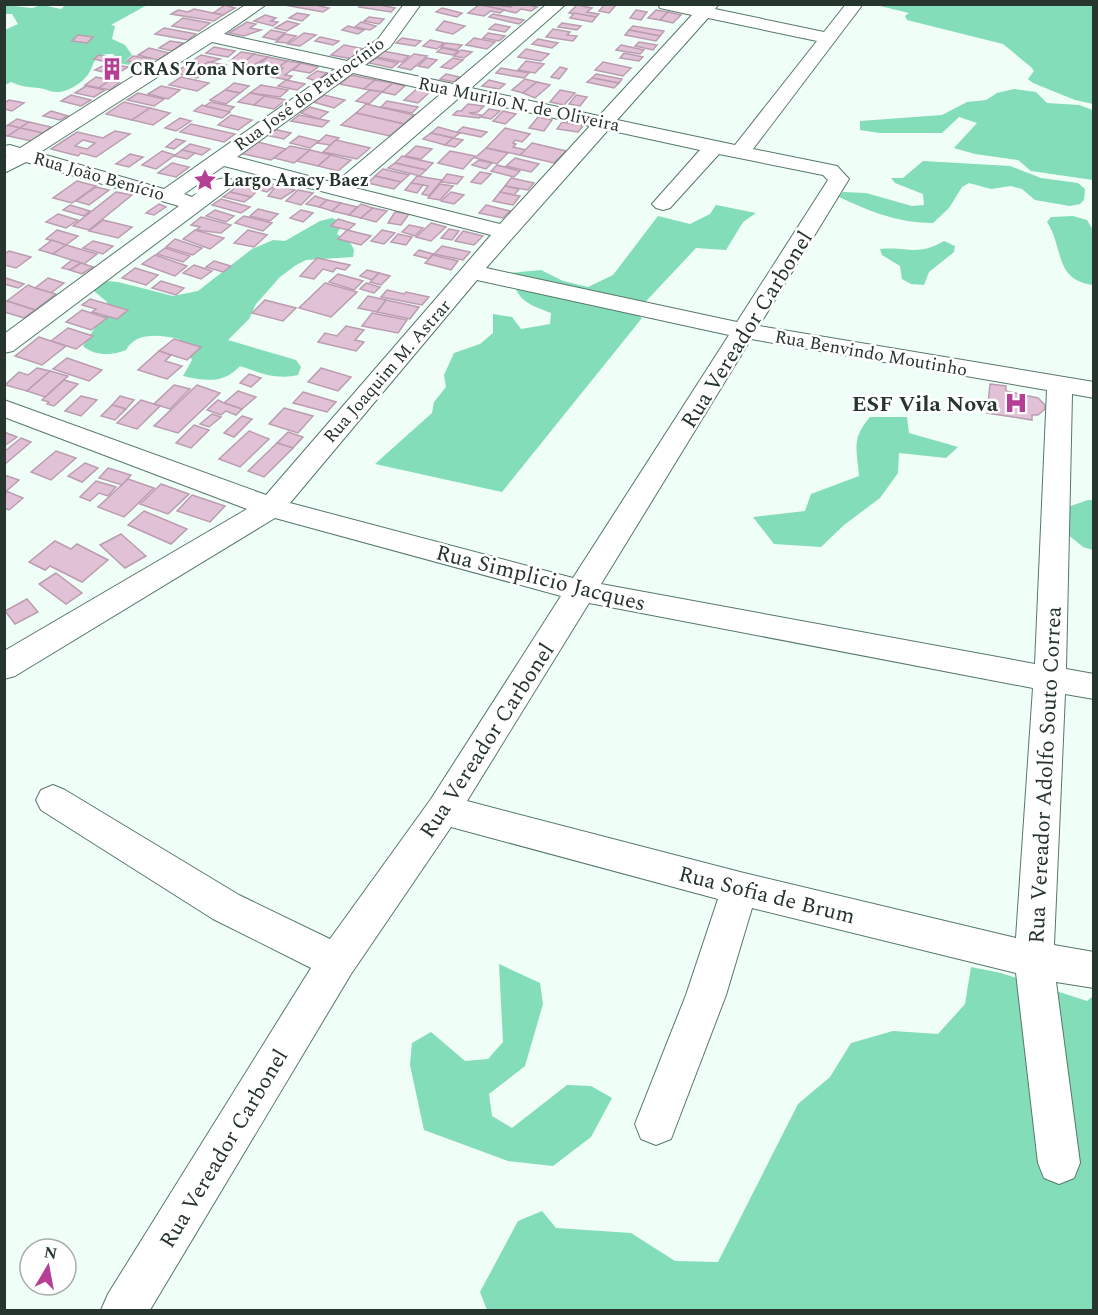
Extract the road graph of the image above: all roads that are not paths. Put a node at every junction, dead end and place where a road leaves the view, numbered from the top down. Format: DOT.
graph roads {
  1 [pos="259,4"];
  2 [pos="413,4"];
  3 [pos="558,4"];
  4 [pos="666,4"];
  5 [pos="855,4"];
  6 [pos="707,8"];
  7 [pos="209,36"];
  8 [pos="827,38"];
  9 [pos="351,68"];
  10 [pos="458,91"];
  11 [pos="604,123"];
  12 [pos="714,147"];
  13 [pos="14,152"];
  14 [pos="740,152"];
  15 [pos="221,158"];
  16 [pos="4,167"];
  17 [pos="246,167"];
  18 [pos="830,170"];
  19 [pos="341,189"];
  20 [pos="168,196"];
  21 [pos="194,204"];
  22 [pos="663,204"];
  23 [pos="505,232"];
  24 [pos="473,272"];
  25 [pos="744,331"];
  26 [pos="4,346"];
  27 [pos="1060,385"];
  28 [pos="1094,390"];
  29 [pos="4,408"];
  30 [pos="271,507"];
  31 [pos="581,591"];
  32 [pos="4,667"];
  33 [pos="1050,679"];
  34 [pos="1094,687"];
  35 [pos="53,800"];
  36 [pos="443,810"];
  37 [pos="740,888"];
  38 [pos="1034,960"];
  39 [pos="337,962"];
  40 [pos="1094,970"];
  41 [pos="656,1124"];
  42 [pos="1059,1162"];
  43 [pos="124,1311"];
  1 -- 7 [label="street"];
  2 -- 9 [label="street, Rua José do Patrocínio"];
  3 -- 10 [label="street"];
  4 -- 6 [label="street"];
  5 -- 8 [label="street"];
  6 -- 8 [label="street"];
  6 -- 11 [label="street, Rua Joaquim M. Astrar"];
  7 -- 9 [label="street, Rua Murilo N. de Oliveira"];
  7 -- 13 [label="street"];
  8 -- 14 [label="street"];
  9 -- 10 [label="street, Rua Murilo N. de Oliveira"];
  9 -- 15 [label="street, Rua José do Patrocínio"];
  10 -- 11 [label="street, Rua Murilo N. de Oliveira"];
  10 -- 19 [label="street"];
  11 -- 12 [label="street, Rua Murilo N. de Oliveira"];
  11 -- 23 [label="street, Rua Joaquim M. Astrar"];
  12 -- 14 [label="street, Rua Murilo N. de Oliveira"];
  12 -- 22 [label="street"];
  13 -- 16 [label="street"];
  13 -- 20 [label="street, Rua João Benício"];
  14 -- 18 [label="street, Rua Murilo N. de Oliveira"];
  15 -- 17 [label="street"];
  15 -- 20 [label="street, Rua José do Patrocínio"];
  17 -- 19 [label="street"];
  17 -- 21 [label="street, Rua José do Patrocínio"];
  18 -- 25 [label="street, Rua Vereador Carbonel"];
  19 -- 23 [label="street"];
  20 -- 21 [label="street, Rua João Benício"];
  21 -- 26 [label="street, Rua José do Patrocínio"];
  23 -- 24 [label="street, Rua Joaquim M. Astrar"];
  24 -- 25 [label="street, Rua Benvindo Moutinho"];
  24 -- 30 [label="street, Rua Joaquim M. Astrar"];
  25 -- 27 [label="street, Rua Benvindo Moutinho"];
  25 -- 31 [label="street, Rua Vereador Carbonel"];
  27 -- 28 [label="street, Rua Benvindo Moutinho"];
  27 -- 33 [label="street, Rua Vereador Adolfo Souto Correa"];
  29 -- 30 [label="street, Rua Simplicio Jacques"];
  30 -- 31 [label="street, Rua Simplicio Jacques"];
  30 -- 32 [label="street, Rua Joaquim M. Astrar"];
  31 -- 33 [label="street, Rua Simplicio Jacques"];
  31 -- 36 [label="street, Rua Vereador Carbonel"];
  33 -- 34 [label="street, Rua Simplicio Jacques"];
  33 -- 38 [label="street, Rua Vereador Adolfo Souto Correa"];
  35 -- 39 [label="street"];
  36 -- 37 [label="street, Rua Sofia de Brum"];
  36 -- 39 [label="street, Rua Vereador Carbonel"];
  37 -- 38 [label="street, Rua Sofia de Brum"];
  37 -- 41 [label="street"];
  38 -- 40 [label="street, Rua Sofia de Brum"];
  38 -- 42 [label="street, Rua Vereador Adolfo Souto Correa"];
  39 -- 43 [label="street, Rua Vereador Carbonel"];
}
